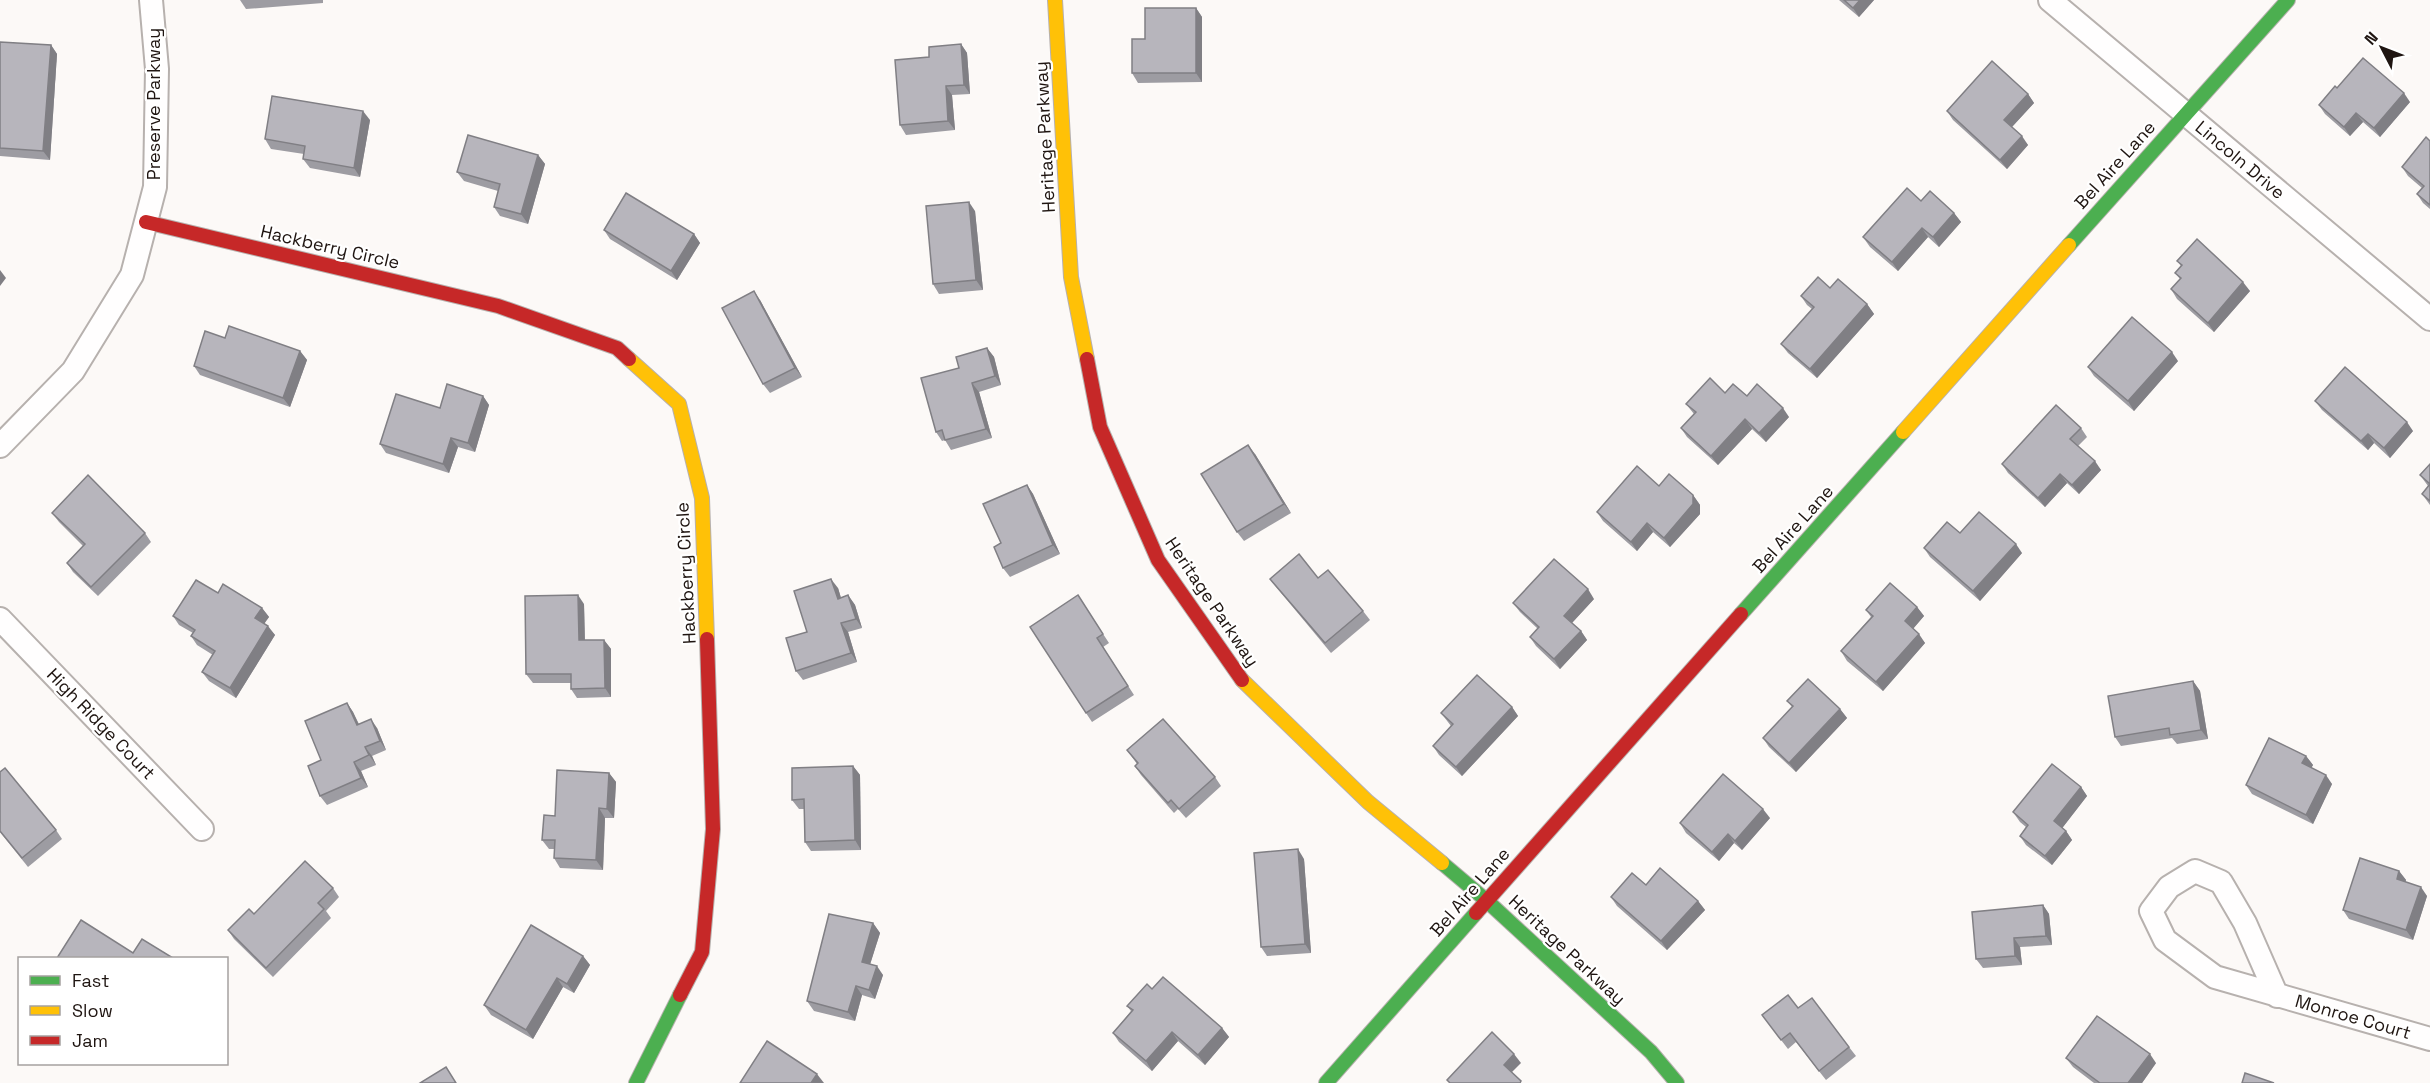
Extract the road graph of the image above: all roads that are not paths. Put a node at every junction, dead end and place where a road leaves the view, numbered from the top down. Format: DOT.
graph roads {
  1 [pos="151,0"];
  2 [pos="1055,0"];
  3 [pos="2050,0"];
  4 [pos="2288,0"];
  5 [pos="2184,113"];
  6 [pos="146,222"];
  7 [pos="2430,319"];
  8 [pos="0,446"];
  9 [pos="0,619"];
  10 [pos="202,829"];
  11 [pos="1487,901"];
  12 [pos="2277,996"];
  13 [pos="2430,1039"];
  14 [pos="636,1083"];
  15 [pos="1326,1083"];
  16 [pos="1677,1083"];
  1 -- 6 [label="street, Preserve Parkway"];
  2 -- 11 [label="street, Heritage Parkway"];
  3 -- 5 [label="street, Lincoln Drive"];
  4 -- 5 [label="street, Bel Aire Lane"];
  5 -- 7 [label="street, Lincoln Drive"];
  5 -- 11 [label="street, Bel Aire Lane"];
  6 -- 8 [label="street, Preserve Parkway"];
  6 -- 14 [label="street, Hackberry Circle"];
  9 -- 10 [label="street, High Ridge Court"];
  11 -- 15 [label="street, Bel Aire Lane"];
  11 -- 16 [label="street, Heritage Parkway"];
  12 -- 12 [label="street, Monroe Court"];
  12 -- 13 [label="street, Monroe Court"];
}
